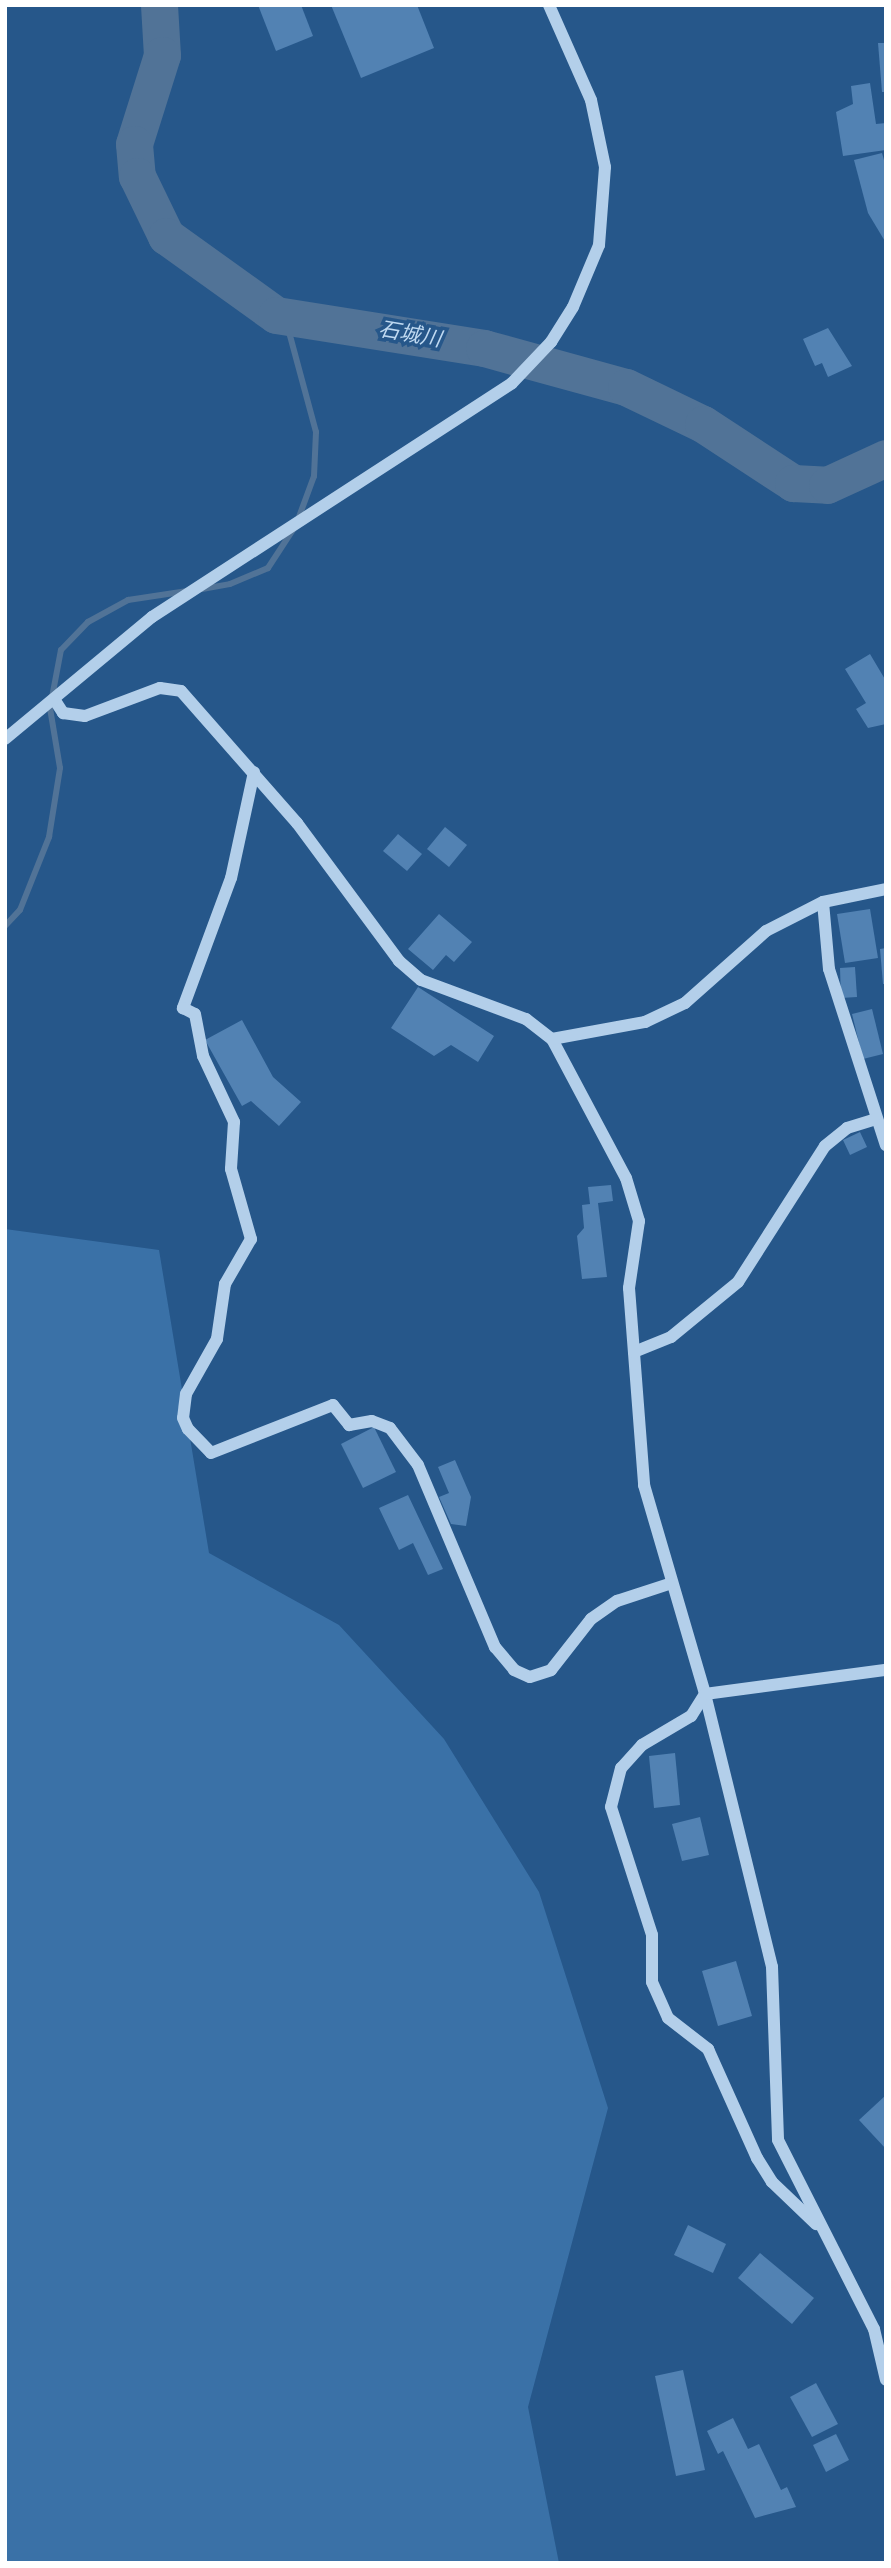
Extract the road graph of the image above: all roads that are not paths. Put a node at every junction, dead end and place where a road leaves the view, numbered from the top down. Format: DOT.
graph roads {
  1 [pos="549,5"];
  2 [pos="54,699"];
  3 [pos="8,733"];
  4 [pos="254,772"];
  5 [pos="886,889"];
  6 [pos="823,902"];
  7 [pos="552,1039"];
  8 [pos="874,1120"];
  9 [pos="886,1145"];
  10 [pos="634,1352"];
  11 [pos="669,1584"];
  12 [pos="886,1670"];
  13 [pos="705,1694"];
  14 [pos="825,2230"];
  15 [pos="886,2380"];
  1 -- 2 [label="street"];
  2 -- 3 [label="street"];
  2 -- 4 [label="street"];
  4 -- 7 [label="street"];
  4 -- 11 [label="street"];
  5 -- 6 [label="street"];
  6 -- 7 [label="street"];
  6 -- 8 [label="street"];
  7 -- 10 [label="street"];
  8 -- 9 [label="street"];
  8 -- 10 [label="street"];
  10 -- 11 [label="street"];
  11 -- 13 [label="street"];
  12 -- 13 [label="street"];
  13 -- 14 [label="street"];
  13 -- 14 [label="street"];
  14 -- 15 [label="street"];
}
